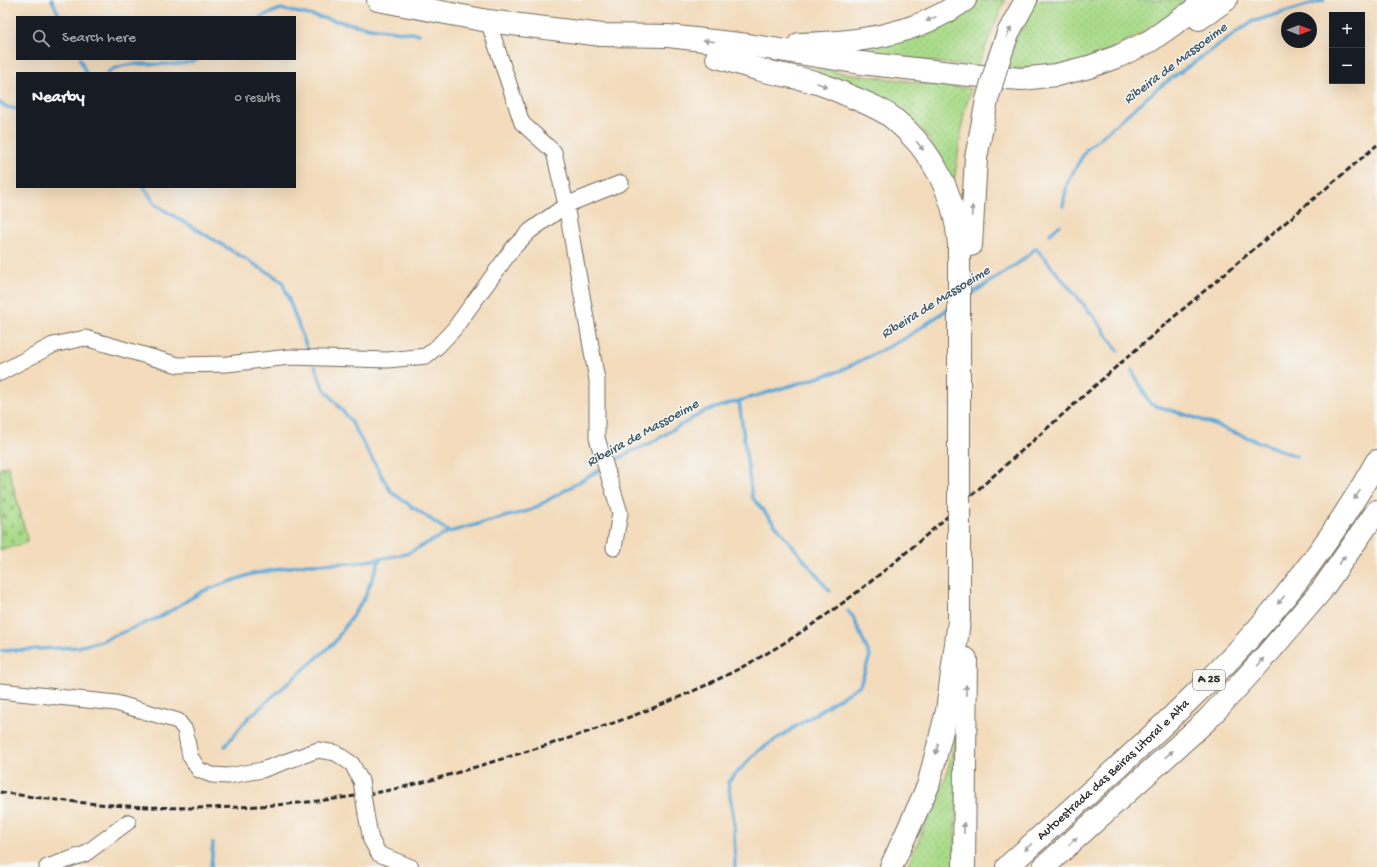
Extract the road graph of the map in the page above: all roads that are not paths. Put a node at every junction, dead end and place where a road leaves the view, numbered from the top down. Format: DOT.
graph roads {
  1 [pos="378,0"];
  2 [pos="965,0"];
  3 [pos="1026,0"];
  4 [pos="1208,0"];
  5 [pos="1226,0"];
  6 [pos="488,21"];
  7 [pos="602,35"];
  8 [pos="748,45"];
  9 [pos="717,57"];
  10 [pos="621,183"];
  11 [pos="566,205"];
  12 [pos="0,373"];
  13 [pos="1377,461"];
  14 [pos="1377,511"];
  15 [pos="964,531"];
  16 [pos="614,548"];
  17 [pos="0,691"];
  18 [pos="128,822"];
  19 [pos="46,867"];
  20 [pos="411,867"];
  21 [pos="891,867"];
  22 [pos="964,867"];
  23 [pos="1006,867"];
  24 [pos="1044,867"];
  1 -- 6 [label="highway"];
  2 -- 8 [label="highway, one-way"];
  15 -- 3 [label="highway, one-way, bridge"];
  4 -- 8 [label="highway"];
  5 -- 9 [label="highway"];
  6 -- 7 [label="highway"];
  6 -- 11 [label="street"];
  8 -- 7 [label="highway, one-way"];
  7 -- 9 [label="highway"];
  9 -- 15 [label="highway, one-way, bridge"];
  10 -- 11 [label="street"];
  11 -- 12 [label="street"];
  11 -- 16 [label="street"];
  13 -- 23 [label="highway, Autoestrada das Beiras Litoral e Alta / A 25, one-way"];
  24 -- 14 [label="highway, Autoestrada das Beiras Litoral e Alta / A 25, one-way"];
  15 -- 21 [label="highway, one-way"];
  22 -- 15 [label="highway, one-way"];
  17 -- 20 [label="street, bridge"];
  18 -- 19 [label="street"];
}
